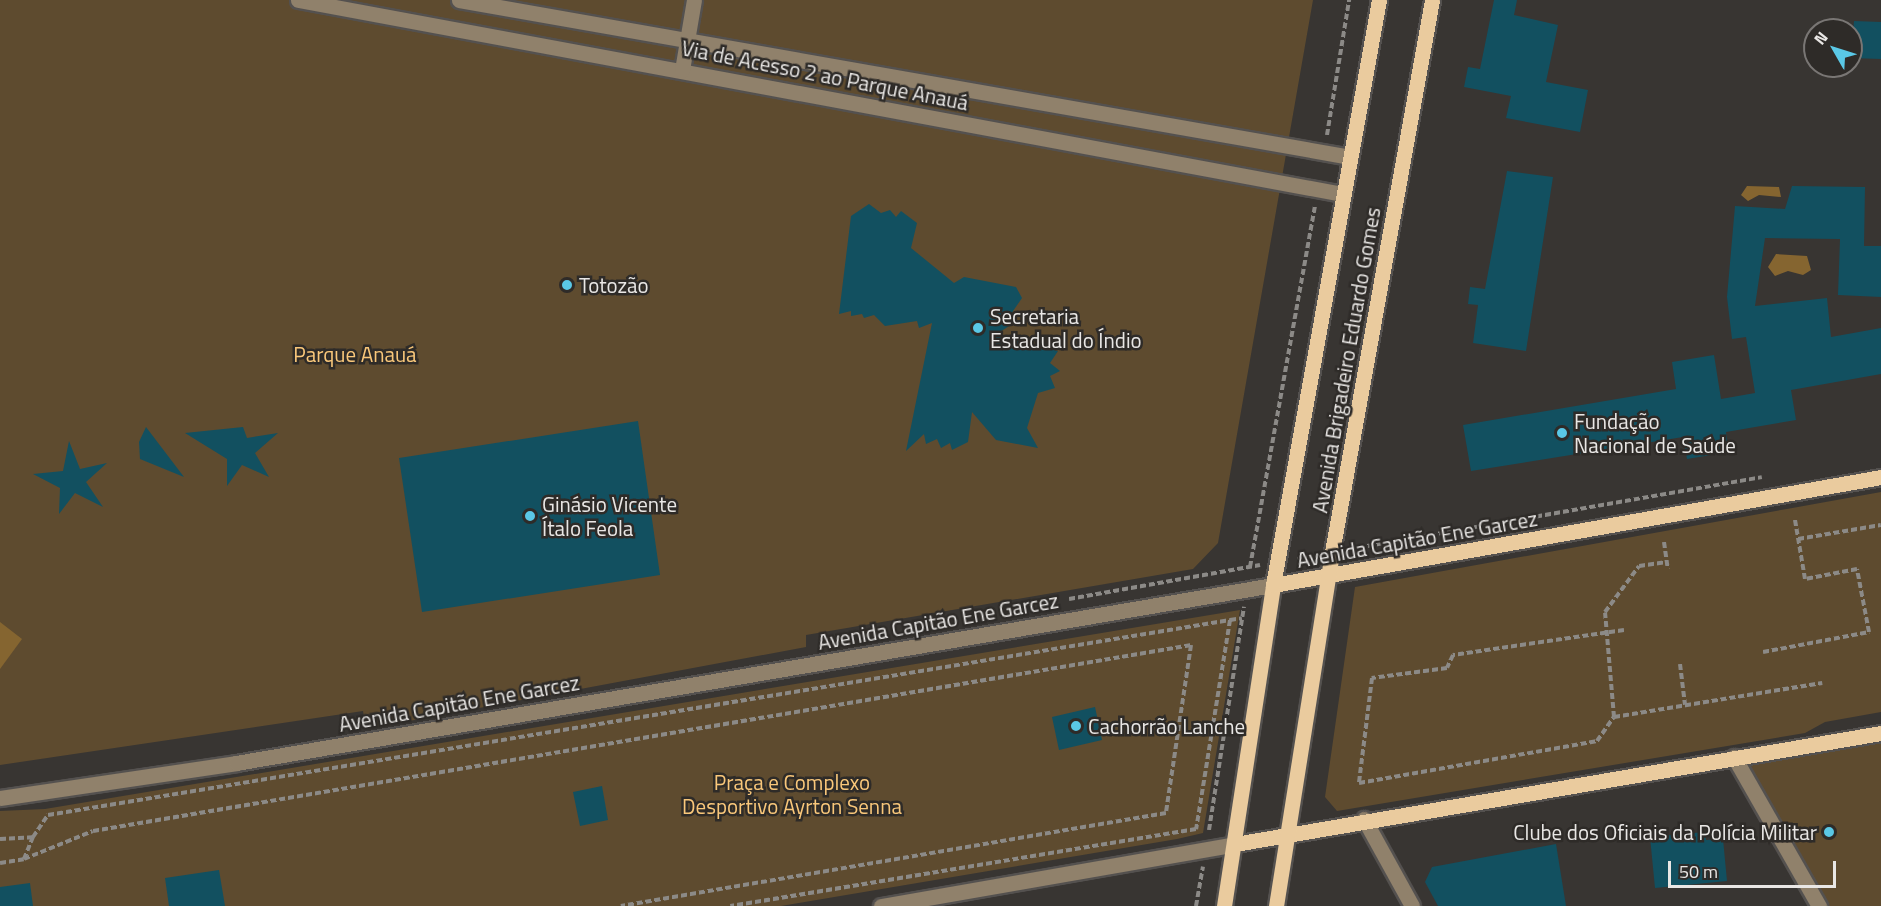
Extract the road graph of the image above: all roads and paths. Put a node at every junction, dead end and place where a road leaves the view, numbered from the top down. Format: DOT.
graph roads {
  1 [pos="298,0"];
  2 [pos="459,0"];
  3 [pos="694,0"];
  4 [pos="1349,0"];
  5 [pos="1379,0"];
  6 [pos="1432,0"];
  7 [pos="686,41"];
  8 [pos="682,70"];
  9 [pos="1324,153"];
  10 [pos="1350,157"];
  11 [pos="1318,189"];
  12 [pos="1343,194"];
  13 [pos="1881,477"];
  14 [pos="1795,520"];
  15 [pos="1881,525"];
  16 [pos="1798,539"];
  17 [pos="1664,542"];
  18 [pos="1667,562"];
  19 [pos="1668,569"];
  20 [pos="1329,576"];
  21 [pos="1273,585"];
  22 [pos="1247,589"];
  23 [pos="1242,618"];
  24 [pos="1230,620"];
  25 [pos="1624,630"];
  26 [pos="1606,632"];
  27 [pos="1763,652"];
  28 [pos="1680,664"];
  29 [pos="1822,683"];
  30 [pos="1685,705"];
  31 [pos="1614,717"];
  32 [pos="1881,732"];
  33 [pos="1734,757"];
  34 [pos="0,798"];
  35 [pos="1364,819"];
  36 [pos="1288,831"];
  37 [pos="33,837"];
  38 [pos="0,839"];
  39 [pos="1235,844"];
  40 [pos="1206,851"];
  41 [pos="24,859"];
  42 [pos="0,863"];
  43 [pos="621,906"];
  44 [pos="730,906"];
  45 [pos="882,906"];
  46 [pos="1196,906"];
  47 [pos="1224,906"];
  48 [pos="1276,906"];
  49 [pos="1412,906"];
  50 [pos="1819,906"];
  1 -- 8 [label="street, Via de Acesso 2 ao Parque Anauá"];
  2 -- 7 [label="street, Via de Acesso 2 ao Parque Anauá"];
  3 -- 7 [label="street"];
  4 -- 9 [label="path"];
  5 -- 10 [label="main road, Avenida Brigadeiro Eduardo Gomes"];
  6 -- 20 [label="main road, Avenida Brigadeiro Eduardo Gomes"];
  7 -- 8 [label="street"];
  7 -- 9 [label="street, Via de Acesso 2 ao Parque Anauá"];
  8 -- 11 [label="street, Via de Acesso 2 ao Parque Anauá"];
  9 -- 10 [label="street, Via de Acesso 2 ao Parque Anauá"];
  10 -- 12 [label="main road, Avenida Brigadeiro Eduardo Gomes"];
  11 -- 12 [label="street, Via de Acesso 2 ao Parque Anauá"];
  11 -- 22 [label="path"];
  12 -- 21 [label="main road, Avenida Brigadeiro Eduardo Gomes"];
  13 -- 20 [label="main road, Avenida Capitão Ene Garcez"];
  14 -- 16 [label="path"];
  15 -- 16 [label="path"];
  16 -- 27 [label="path"];
  17 -- 18 [label="path"];
  18 -- 19 [label="path"];
  18 -- 26 [label="path"];
  20 -- 21 [label="main road, Avenida Capitão Ene Garcez"];
  20 -- 36 [label="main road, Avenida Brigadeiro Eduardo Gomes"];
  21 -- 22 [label="street, Avenida Capitão Ene Garcez"];
  21 -- 39 [label="main road, Avenida Brigadeiro Eduardo Gomes"];
  22 -- 23 [label="path"];
  22 -- 34 [label="street, Avenida Capitão Ene Garcez"];
  23 -- 24 [label="path"];
  23 -- 40 [label="path"];
  24 -- 37 [label="path"];
  24 -- 44 [label="path"];
  25 -- 26 [label="path"];
  26 -- 31 [label="path"];
  26 -- 31 [label="path"];
  28 -- 30 [label="path"];
  29 -- 30 [label="path"];
  30 -- 31 [label="path"];
  32 -- 33 [label="main road"];
  33 -- 35 [label="main road"];
  33 -- 50 [label="street"];
  35 -- 36 [label="main road"];
  35 -- 49 [label="street"];
  36 -- 39 [label="main road"];
  36 -- 48 [label="main road, Avenida Brigadeiro Eduardo Gomes"];
  37 -- 38 [label="path"];
  37 -- 41 [label="path"];
  39 -- 40 [label="street"];
  39 -- 47 [label="main road, Avenida Brigadeiro Eduardo Gomes"];
  40 -- 45 [label="street"];
  40 -- 46 [label="path"];
  41 -- 42 [label="path"];
  41 -- 43 [label="path"];
}
